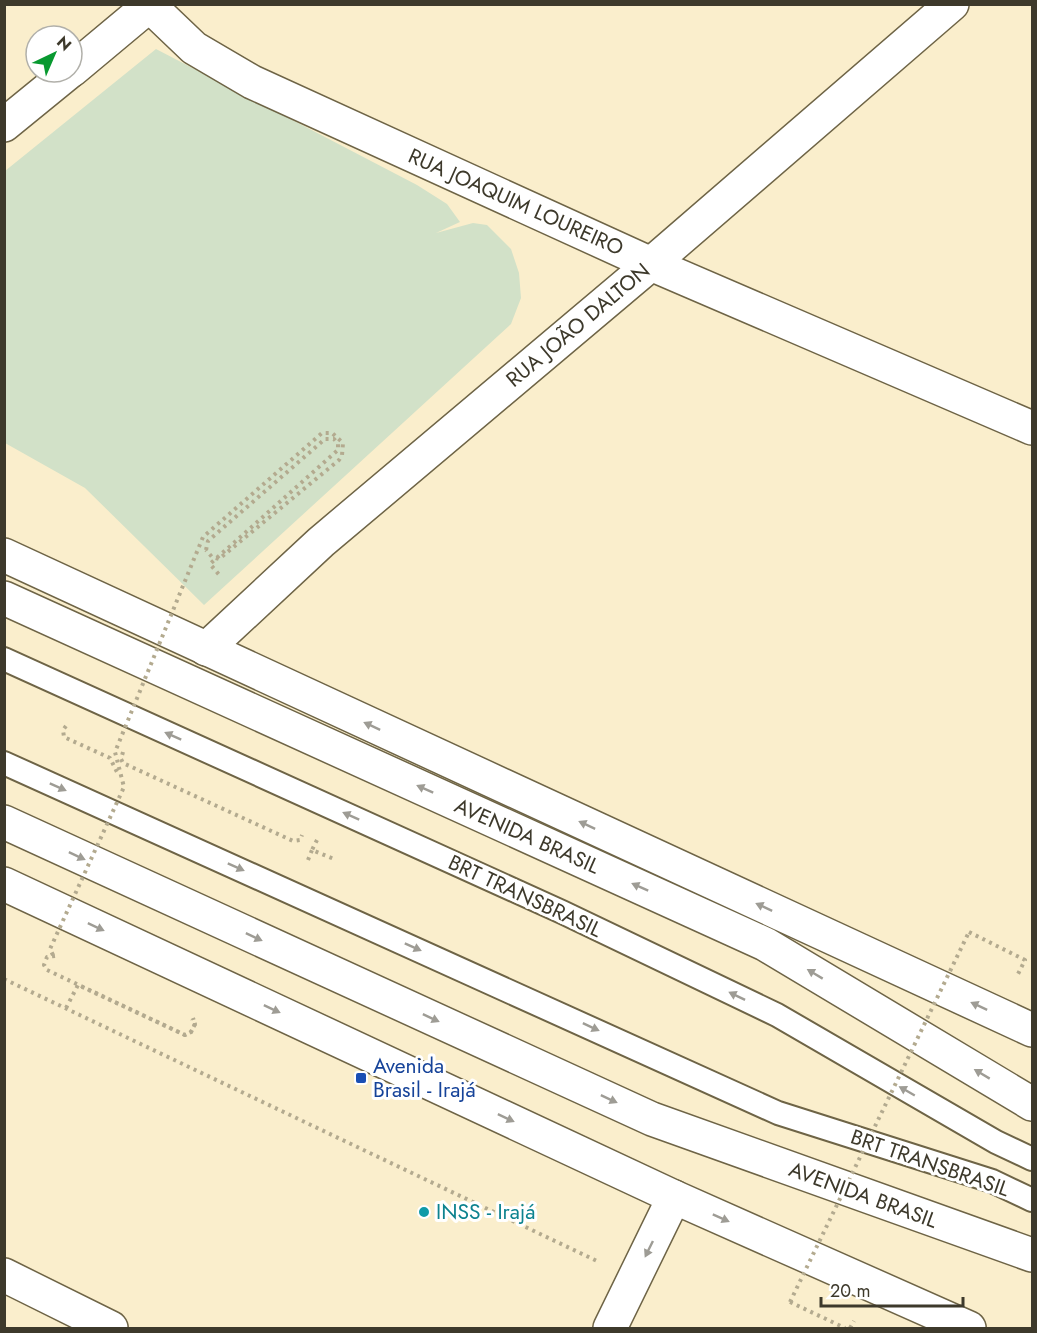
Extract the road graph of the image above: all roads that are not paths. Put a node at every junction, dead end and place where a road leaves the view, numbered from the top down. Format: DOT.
graph roads {
  1 [pos="952,4"];
  2 [pos="150,5"];
  3 [pos="84,59"];
  4 [pos="54,84"];
  5 [pos="4,125"];
  6 [pos="651,264"];
  7 [pos="1032,428"];
  8 [pos="4,555"];
  9 [pos="4,598"];
  10 [pos="206,649"];
  11 [pos="4,659"];
  12 [pos="4,763"];
  13 [pos="4,822"];
  14 [pos="4,884"];
  15 [pos="1032,1030"];
  16 [pos="1032,1104"];
  17 [pos="1032,1159"];
  18 [pos="675,1197"];
  19 [pos="1032,1200"];
  20 [pos="1032,1255"];
  21 [pos="4,1275"];
  22 [pos="111,1329"];
  23 [pos="610,1329"];
  24 [pos="969,1329"];
  1 -- 6 [label="main road, RUA JOÃO DALTON"];
  2 -- 3 [label="main road"];
  2 -- 6 [label="main road, RUA JOAQUIM LOUREIRO"];
  4 -- 5 [label="main road"];
  6 -- 7 [label="main road, RUA JOAQUIM LOUREIRO"];
  6 -- 10 [label="main road, RUA JOÃO DALTON"];
  8 -- 10 [label="main road, AVENIDA BRASIL"];
  16 -- 9 [label="main road, AVENIDA BRASIL, one-way"];
  15 -- 10 [label="main road, AVENIDA BRASIL, one-way"];
  17 -- 11 [label="lane, BRT TRANSBRASIL, one-way"];
  12 -- 19 [label="lane, BRT TRANSBRASIL, one-way"];
  13 -- 20 [label="main road, AVENIDA BRASIL, one-way"];
  14 -- 18 [label="main road, one-way"];
  18 -- 23 [label="main road, one-way"];
  18 -- 24 [label="main road, one-way"];
  21 -- 22 [label="main road"];
}
